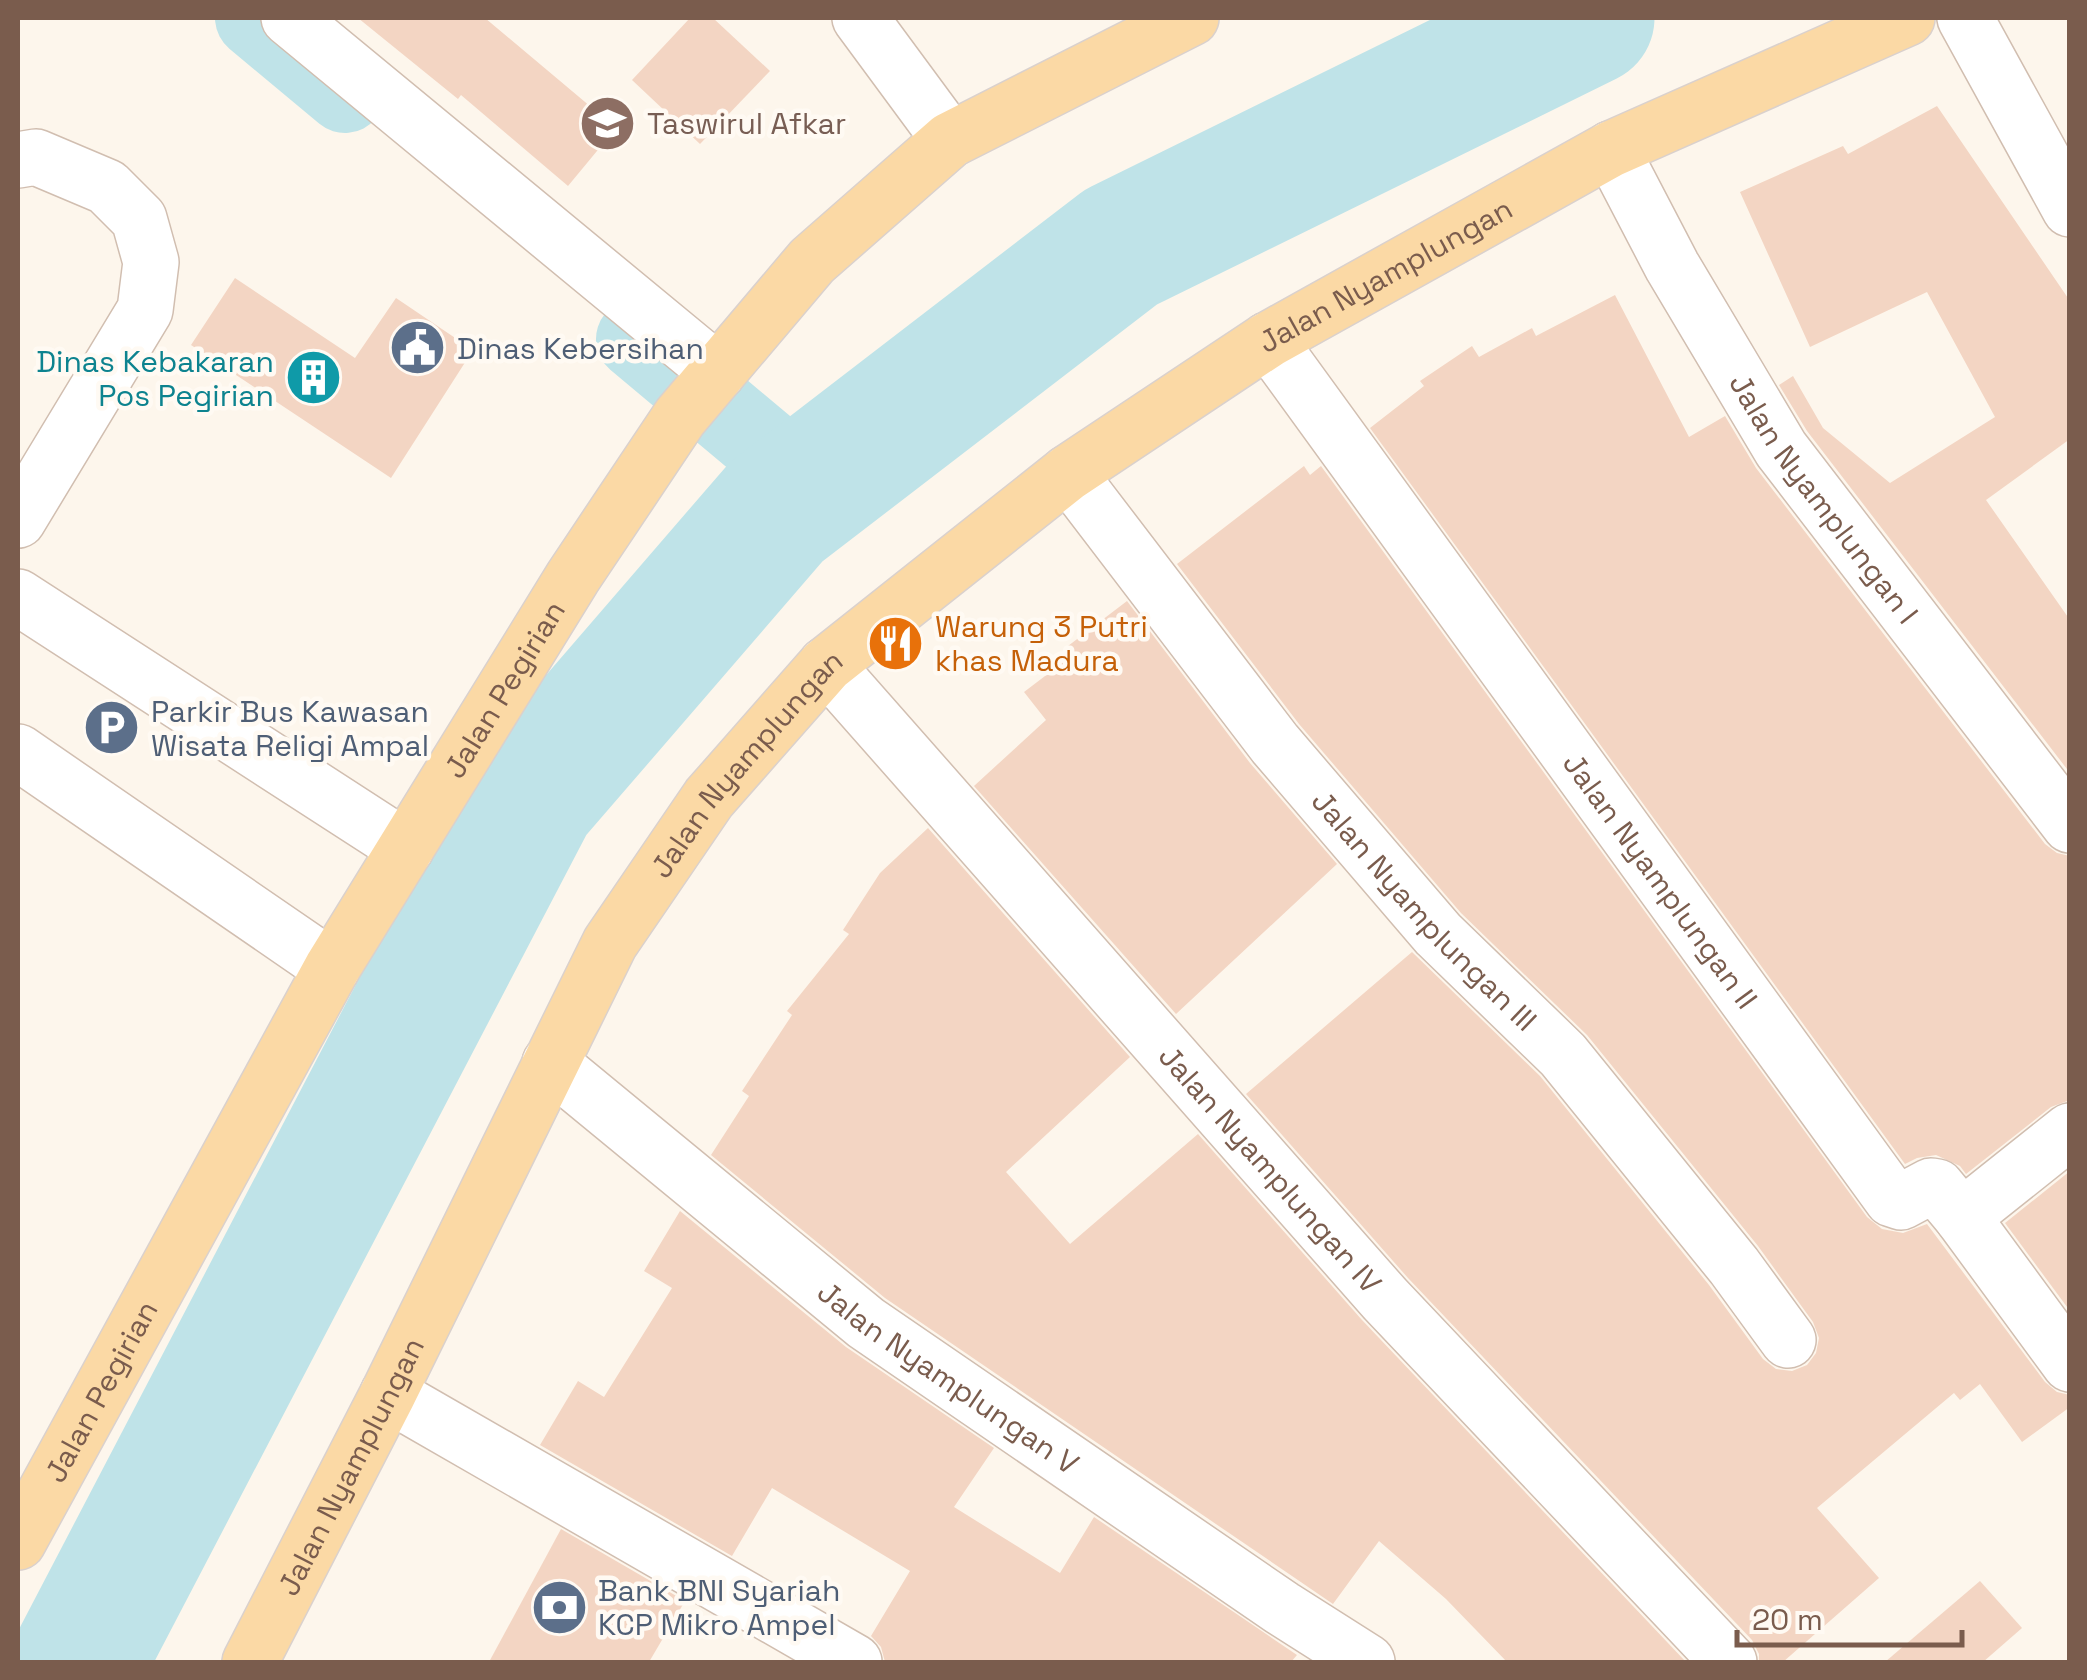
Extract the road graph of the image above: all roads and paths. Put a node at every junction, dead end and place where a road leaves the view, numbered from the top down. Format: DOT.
graph roads {
  1 [pos="289,18"];
  2 [pos="860,18"];
  3 [pos="1191,18"];
  4 [pos="1908,18"];
  5 [pos="1965,18"];
  6 [pos="950,140"];
  7 [pos="1610,148"];
  8 [pos="18,160"];
  9 [pos="2070,209"];
  10 [pos="1268,340"];
  11 [pos="704,389"];
  12 [pos="1068,473"];
  13 [pos="18,520"];
  14 [pos="18,597"];
  15 [pos="826,665"];
  16 [pos="18,752"];
  17 [pos="2070,826"];
  18 [pos="406,848"];
  19 [pos="332,968"];
  20 [pos="550,1063"];
  21 [pos="2070,1131"];
  22 [pos="1962,1217"];
  23 [pos="1788,1340"];
  24 [pos="2070,1364"];
  25 [pos="388,1394"];
  26 [pos="18,1542"];
  27 [pos="261,1658"];
  28 [pos="854,1662"];
  29 [pos="1367,1662"];
  30 [pos="1730,1662"];
  1 -- 11 [label="street"];
  2 -- 6 [label="street"];
  3 -- 6 [label="main road, Jalan Pegirian"];
  4 -- 7 [label="main road, Jalan Nyamplungan"];
  5 -- 9 [label="street"];
  6 -- 11 [label="main road, Jalan Pegirian"];
  7 -- 10 [label="main road, Jalan Nyamplungan"];
  7 -- 17 [label="street, Jalan Nyamplungan I"];
  8 -- 13 [label="street"];
  10 -- 12 [label="main road, Jalan Nyamplungan"];
  10 -- 22 [label="street, Jalan Nyamplungan II"];
  11 -- 18 [label="main road, Jalan Pegirian"];
  12 -- 15 [label="main road, Jalan Nyamplungan"];
  12 -- 23 [label="street, Jalan Nyamplungan III"];
  14 -- 18 [label="street"];
  15 -- 20 [label="main road, Jalan Nyamplungan"];
  15 -- 30 [label="street, Jalan Nyamplungan IV"];
  16 -- 19 [label="street"];
  18 -- 19 [label="main road, Jalan Pegirian"];
  19 -- 26 [label="main road, Jalan Pegirian"];
  20 -- 25 [label="main road, Jalan Nyamplungan"];
  20 -- 29 [label="street, Jalan Nyamplungan V"];
  21 -- 22 [label="street"];
  22 -- 24 [label="street, Jalan Nyamplungan II"];
  25 -- 27 [label="main road, Jalan Nyamplungan"];
  25 -- 28 [label="street"];
}
